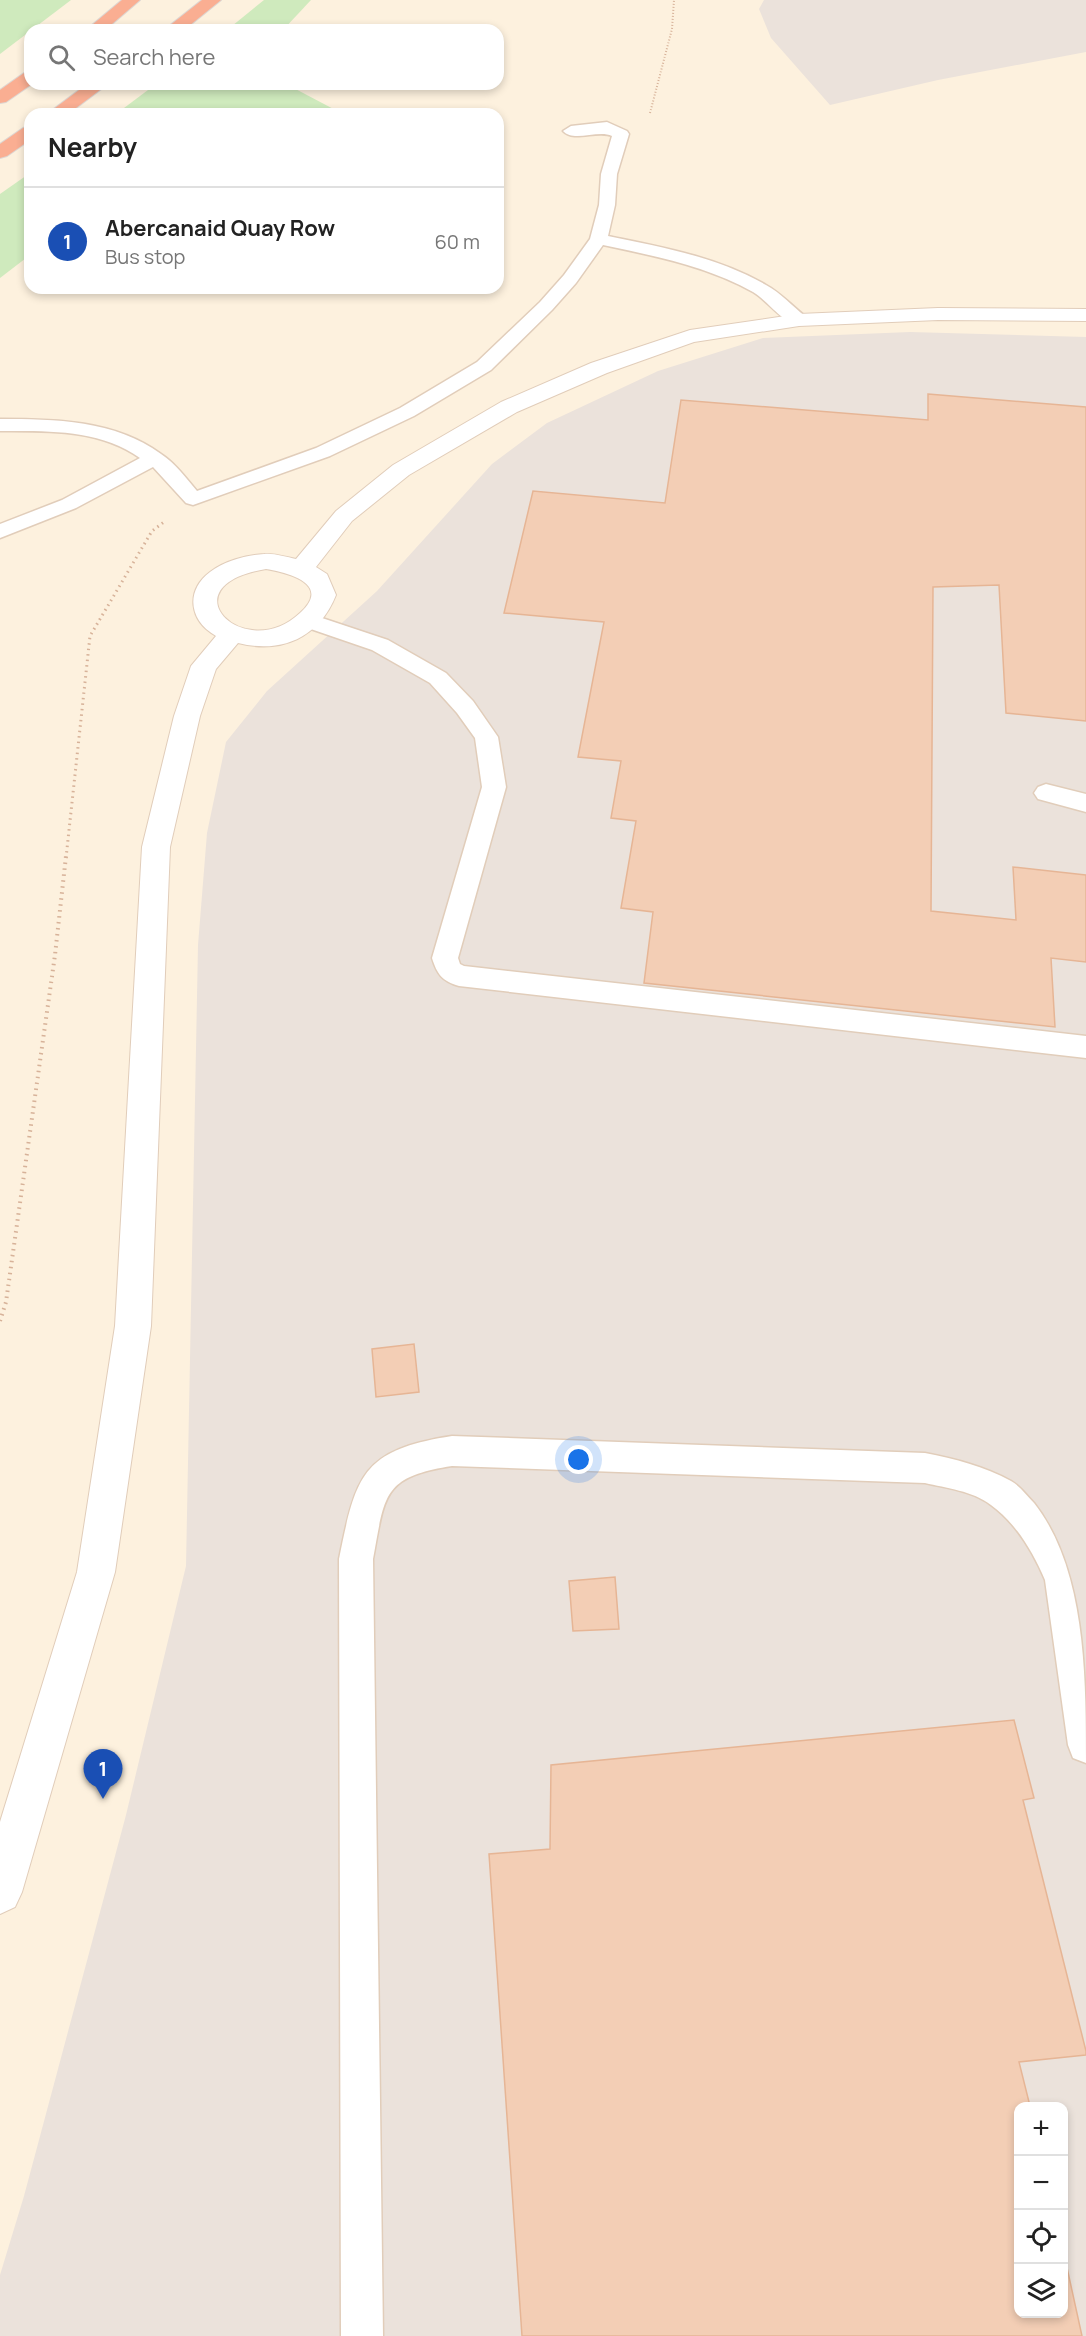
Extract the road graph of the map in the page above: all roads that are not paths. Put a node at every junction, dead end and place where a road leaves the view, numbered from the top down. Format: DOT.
graph roads {
  1 [pos="132,0"];
  2 [pos="213,0"];
  3 [pos="102,24"];
  4 [pos="181,24"];
  5 [pos="24,81"];
  6 [pos="90,90"];
  7 [pos="0,98"];
  8 [pos="65,108"];
  9 [pos="572,131"];
  10 [pos="24,136"];
  11 [pos="0,152"];
  12 [pos="599,239"];
  13 [pos="1086,315"];
  14 [pos="799,320"];
  15 [pos="0,426"];
  16 [pos="155,458"];
  17 [pos="0,532"];
  18 [pos="302,568"];
  19 [pos="310,621"];
  20 [pos="231,634"];
  21 [pos="1046,793"];
  22 [pos="1086,803"];
  23 [pos="1086,1047"];
  24 [pos="1086,1745"];
  25 [pos="0,1892"];
  26 [pos="362,2336"];
  1 -- 3 [label="highway"];
  2 -- 4 [label="highway"];
  5 -- 7 [label="highway"];
  6 -- 8 [label="highway"];
  9 -- 12 [label="lane"];
  10 -- 11 [label="highway"];
  12 -- 14 [label="lane"];
  12 -- 16 [label="lane"];
  13 -- 14 [label="street"];
  14 -- 18 [label="street"];
  15 -- 16 [label="lane"];
  16 -- 17 [label="lane"];
  18 -- 19 [label="street"];
  18 -- 20 [label="street"];
  19 -- 20 [label="street"];
  19 -- 23 [label="lane"];
  20 -- 25 [label="street"];
  21 -- 22 [label="lane"];
  24 -- 26 [label="lane"];
}
